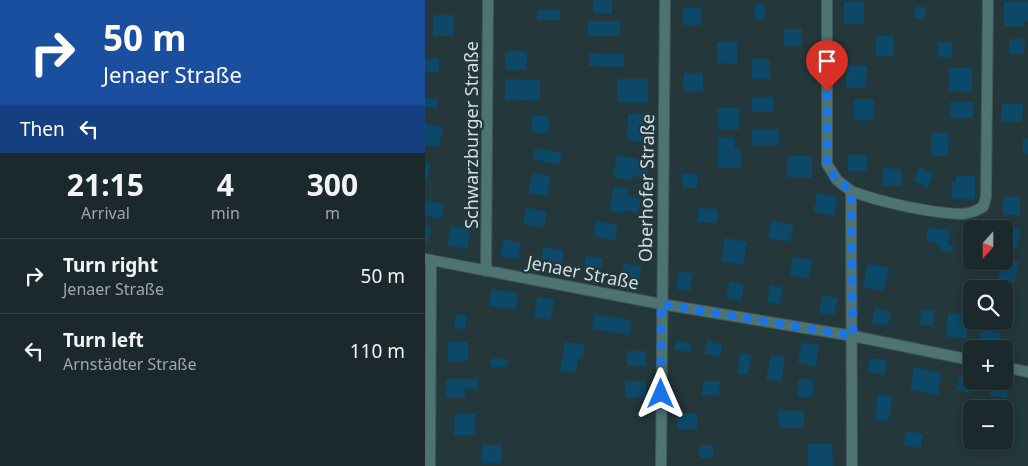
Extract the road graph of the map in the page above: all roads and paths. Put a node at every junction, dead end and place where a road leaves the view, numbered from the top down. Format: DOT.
graph roads {
  1 [pos="488,0"];
  2 [pos="665,0"];
  3 [pos="827,0"];
  4 [pos="988,0"];
  5 [pos="851,191"];
  6 [pos="428,259"];
  7 [pos="486,271"];
  8 [pos="661,304"];
  9 [pos="853,336"];
  10 [pos="963,358"];
  11 [pos="1013,369"];
  12 [pos="1028,372"];
  13 [pos="429,466"];
  14 [pos="661,466"];
  15 [pos="852,466"];
  1 -- 7 [label="street, Schwarzburger Straße"];
  2 -- 8 [label="street, Oberhofer Straße"];
  3 -- 5 [label="street"];
  4 -- 5 [label="street"];
  5 -- 9 [label="street"];
  6 -- 7 [label="street, Jenaer Straße"];
  6 -- 13 [label="street"];
  7 -- 8 [label="street, Jenaer Straße"];
  8 -- 9 [label="street, Jenaer Straße"];
  8 -- 14 [label="street, Oberhofer Straße"];
  9 -- 10 [label="street, Jenaer Straße"];
  9 -- 15 [label="street"];
  11 -- 12 [label="street"];
}
